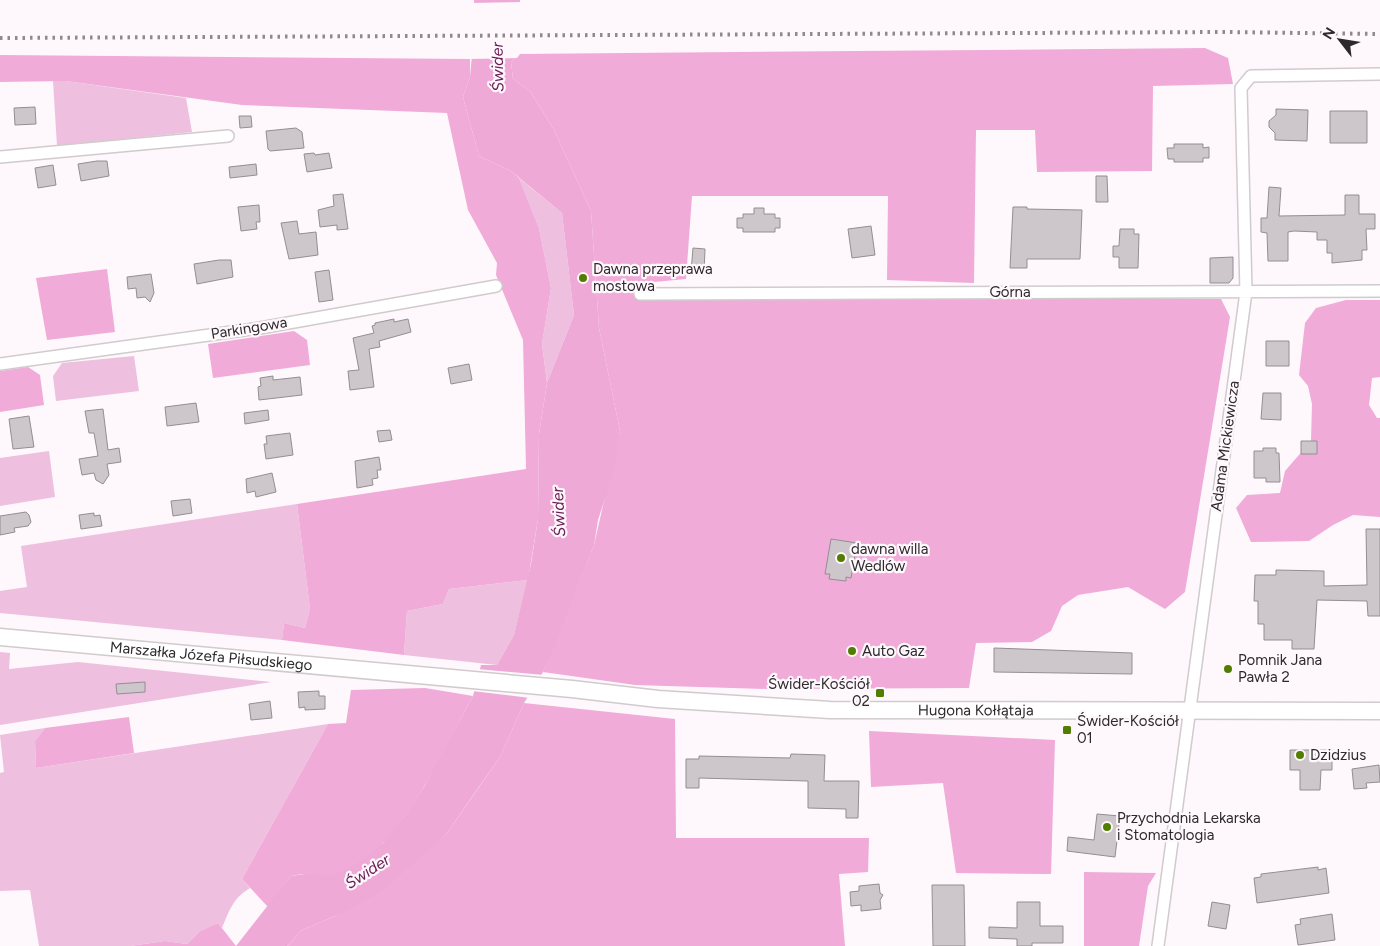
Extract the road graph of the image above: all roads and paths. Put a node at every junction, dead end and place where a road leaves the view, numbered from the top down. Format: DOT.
graph roads {
  1 [pos="1380,74"];
  2 [pos="228,136"];
  3 [pos="0,157"];
  4 [pos="496,286"];
  5 [pos="1380,291"];
  6 [pos="1246,292"];
  7 [pos="640,294"];
  8 [pos="0,364"];
  9 [pos="0,637"];
  10 [pos="572,689"];
  11 [pos="1189,711"];
  12 [pos="1380,711"];
  13 [pos="1158,946"];
  1 -- 6 [label="street, Adama Mickiewicza"];
  2 -- 3 [label="street"];
  4 -- 8 [label="street, Parkingowa"];
  5 -- 6 [label="street, Górna"];
  6 -- 7 [label="street, Górna"];
  6 -- 11 [label="street, Adama Mickiewicza"];
  9 -- 10 [label="main road, Marszałka Józefa Piłsudskiego"];
  10 -- 11 [label="main road, Hugona Kołłątaja"];
  11 -- 12 [label="main road, Hugona Kołłątaja"];
  11 -- 13 [label="street, Adama Mickiewicza"];
}
